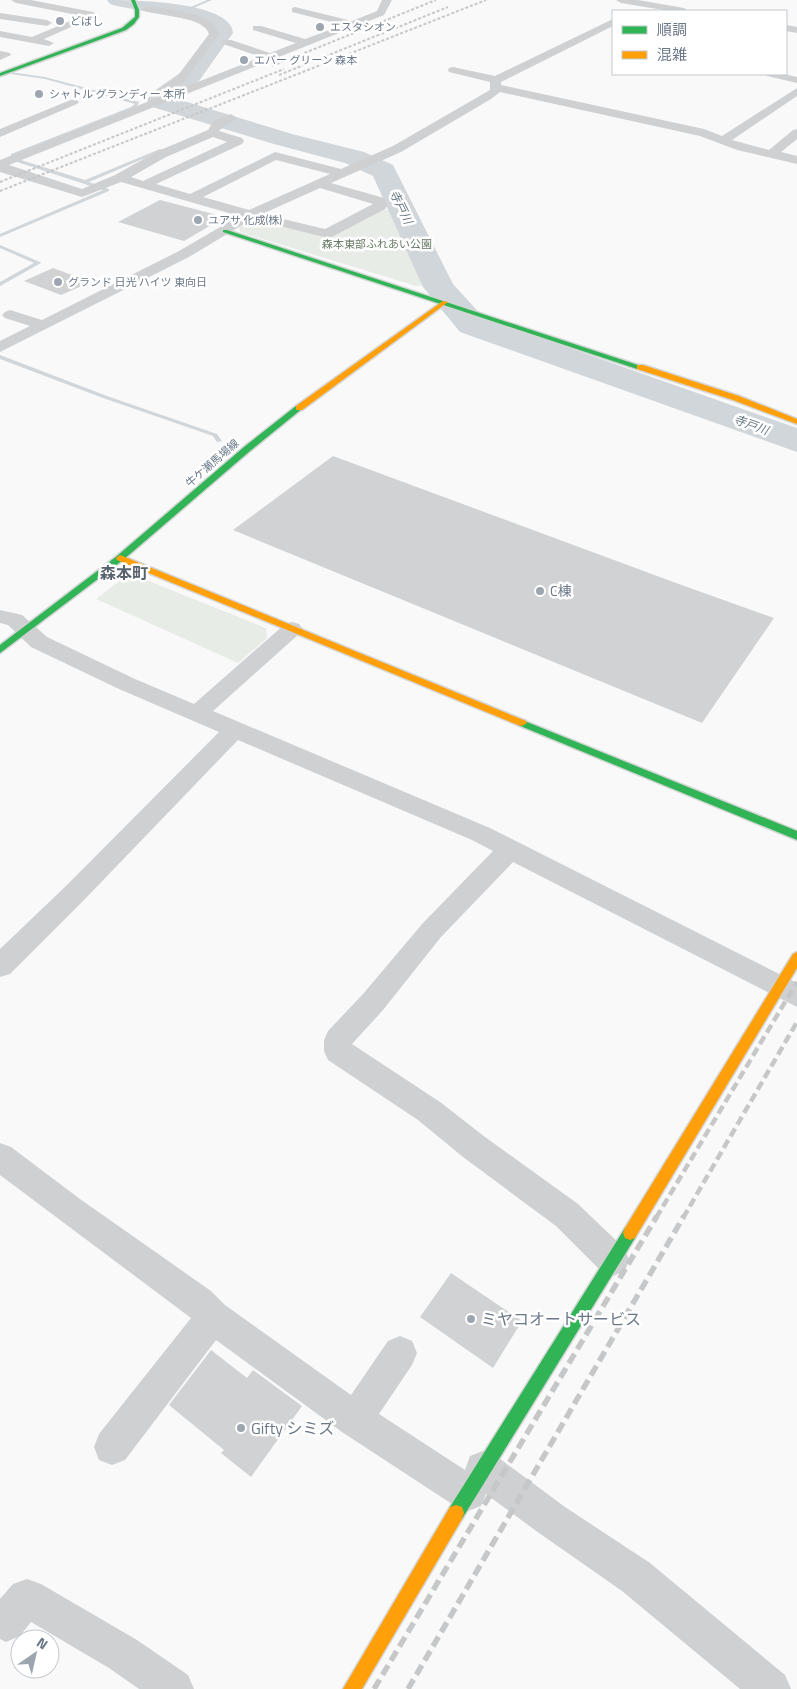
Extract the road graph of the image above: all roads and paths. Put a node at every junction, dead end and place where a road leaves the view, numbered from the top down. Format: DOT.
graph roads {
  1 [pos="16,0"];
  2 [pos="387,0"];
  3 [pos="621,0"];
  4 [pos="134,2"];
  5 [pos="650,3"];
  6 [pos="40,5"];
  7 [pos="147,9"];
  8 [pos="295,10"];
  9 [pos="632,10"];
  10 [pos="680,10"];
  11 [pos="0,16"];
  12 [pos="11,17"];
  13 [pos="612,23"];
  14 [pos="353,24"];
  15 [pos="65,26"];
  16 [pos="257,28"];
  17 [pos="0,34"];
  18 [pos="584,37"];
  19 [pos="33,40"];
  20 [pos="604,41"];
  21 [pos="227,42"];
  22 [pos="306,43"];
  23 [pos="75,48"];
  24 [pos="234,54"];
  25 [pos="266,59"];
  26 [pos="453,70"];
  27 [pos="0,74"];
  28 [pos="775,75"];
  29 [pos="797,80"];
  30 [pos="495,83"];
  31 [pos="797,91"];
  32 [pos="58,98"];
  33 [pos="73,102"];
  34 [pos="158,102"];
  35 [pos="86,105"];
  36 [pos="0,133"];
  37 [pos="797,133"];
  38 [pos="722,141"];
  39 [pos="771,154"];
  40 [pos="797,160"];
  41 [pos="0,164"];
  42 [pos="0,168"];
  43 [pos="341,173"];
  44 [pos="120,178"];
  45 [pos="318,183"];
  46 [pos="144,184"];
  47 [pos="191,198"];
  48 [pos="250,215"];
  49 [pos="225,231"];
  50 [pos="445,302"];
  51 [pos="10,314"];
  52 [pos="43,325"];
  53 [pos="0,347"];
  54 [pos="797,422"];
  55 [pos="120,558"];
  56 [pos="0,616"];
  57 [pos="292,629"];
  58 [pos="26,631"];
  59 [pos="0,650"];
  60 [pos="197,713"];
  61 [pos="234,730"];
  62 [pos="797,836"];
  63 [pos="510,849"];
  64 [pos="797,958"];
  65 [pos="0,966"];
  66 [pos="788,991"];
  67 [pos="0,1157"];
  68 [pos="613,1260"];
  69 [pos="213,1317"];
  70 [pos="400,1354"];
  71 [pos="356,1418"];
  72 [pos="112,1447"];
  73 [pos="476,1481"];
  74 [pos="6,1622"];
  75 [pos="174,1689"];
  76 [pos="352,1689"];
  77 [pos="772,1689"];
  1 -- 6 [label="street"];
  2 -- 14 [label="street"];
  3 -- 5 [label="street"];
  4 -- 23 [label="street"];
  5 -- 9 [label="street"];
  5 -- 10 [label="street"];
  6 -- 12 [label="street"];
  6 -- 15 [label="street"];
  7 -- 34 [label="street"];
  8 -- 14 [label="street"];
  11 -- 12 [label="street"];
  12 -- 15 [label="street"];
  13 -- 18 [label="street"];
  14 -- 22 [label="street"];
  15 -- 19 [label="street"];
  16 -- 22 [label="street"];
  17 -- 19 [label="street"];
  18 -- 20 [label="street"];
  18 -- 30 [label="street"];
  19 -- 23 [label="street"];
  21 -- 25 [label="street"];
  22 -- 25 [label="street"];
  23 -- 27 [label="street"];
  24 -- 25 [label="street"];
  25 -- 34 [label="street"];
  26 -- 30 [label="street"];
  28 -- 29 [label="street"];
  30 -- 38 [label="street"];
  30 -- 43 [label="street"];
  31 -- 38 [label="street"];
  32 -- 33 [label="street"];
  33 -- 35 [label="street"];
  33 -- 36 [label="street"];
  34 -- 41 [label="street"];
  37 -- 39 [label="street"];
  38 -- 39 [label="street"];
  39 -- 40 [label="street"];
  42 -- 44 [label="street"];
  43 -- 45 [label="street"];
  43 -- 47 [label="street"];
  44 -- 46 [label="street"];
  44 -- 46 [label="street"];
  45 -- 48 [label="street"];
  45 -- 48 [label="street"];
  46 -- 47 [label="street"];
  47 -- 48 [label="street"];
  48 -- 49 [label="street"];
  49 -- 50 [label="street"];
  49 -- 52 [label="street"];
  50 -- 54 [label="street"];
  50 -- 55 [label="street, 牛ケ瀬馬場線"];
  51 -- 52 [label="street"];
  52 -- 53 [label="street"];
  55 -- 57 [label="street"];
  55 -- 58 [label="street, 牛ケ瀬馬場線"];
  56 -- 58 [label="street"];
  57 -- 60 [label="street"];
  57 -- 62 [label="street"];
  58 -- 59 [label="street, 牛ケ瀬馬場線"];
  58 -- 60 [label="street"];
  60 -- 61 [label="street"];
  61 -- 63 [label="street"];
  61 -- 65 [label="street"];
  63 -- 66 [label="street"];
  63 -- 68 [label="street"];
  64 -- 66 [label="street"];
  66 -- 68 [label="street"];
  67 -- 69 [label="street"];
  68 -- 73 [label="street"];
  69 -- 71 [label="street"];
  69 -- 72 [label="street"];
  70 -- 71 [label="street"];
  71 -- 73 [label="street"];
  73 -- 76 [label="street"];
  73 -- 77 [label="street"];
  74 -- 75 [label="street"];
}
